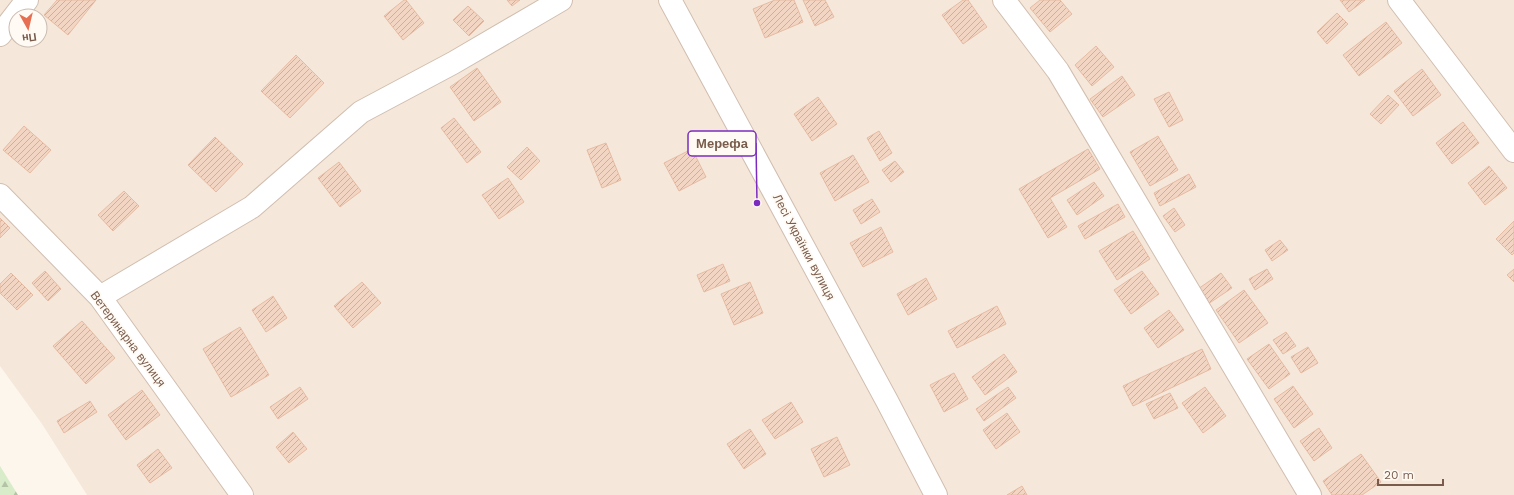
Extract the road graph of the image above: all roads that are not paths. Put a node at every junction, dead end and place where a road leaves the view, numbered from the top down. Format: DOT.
graph roads {
  1 [pos="27,0"];
  2 [pos="561,0"];
  3 [pos="670,0"];
  4 [pos="1004,0"];
  5 [pos="1399,0"];
  6 [pos="0,35"];
  7 [pos="1514,151"];
  8 [pos="0,195"];
  9 [pos="100,297"];
  10 [pos="242,495"];
  11 [pos="936,495"];
  12 [pos="1310,495"];
  1 -- 6 [label="street"];
  2 -- 9 [label="street"];
  3 -- 11 [label="street, Лесі Українки вулиця"];
  4 -- 12 [label="street"];
  5 -- 7 [label="street"];
  8 -- 9 [label="street, Ветеринарна вулиця"];
  9 -- 10 [label="street, Ветеринарна вулиця"];
}
